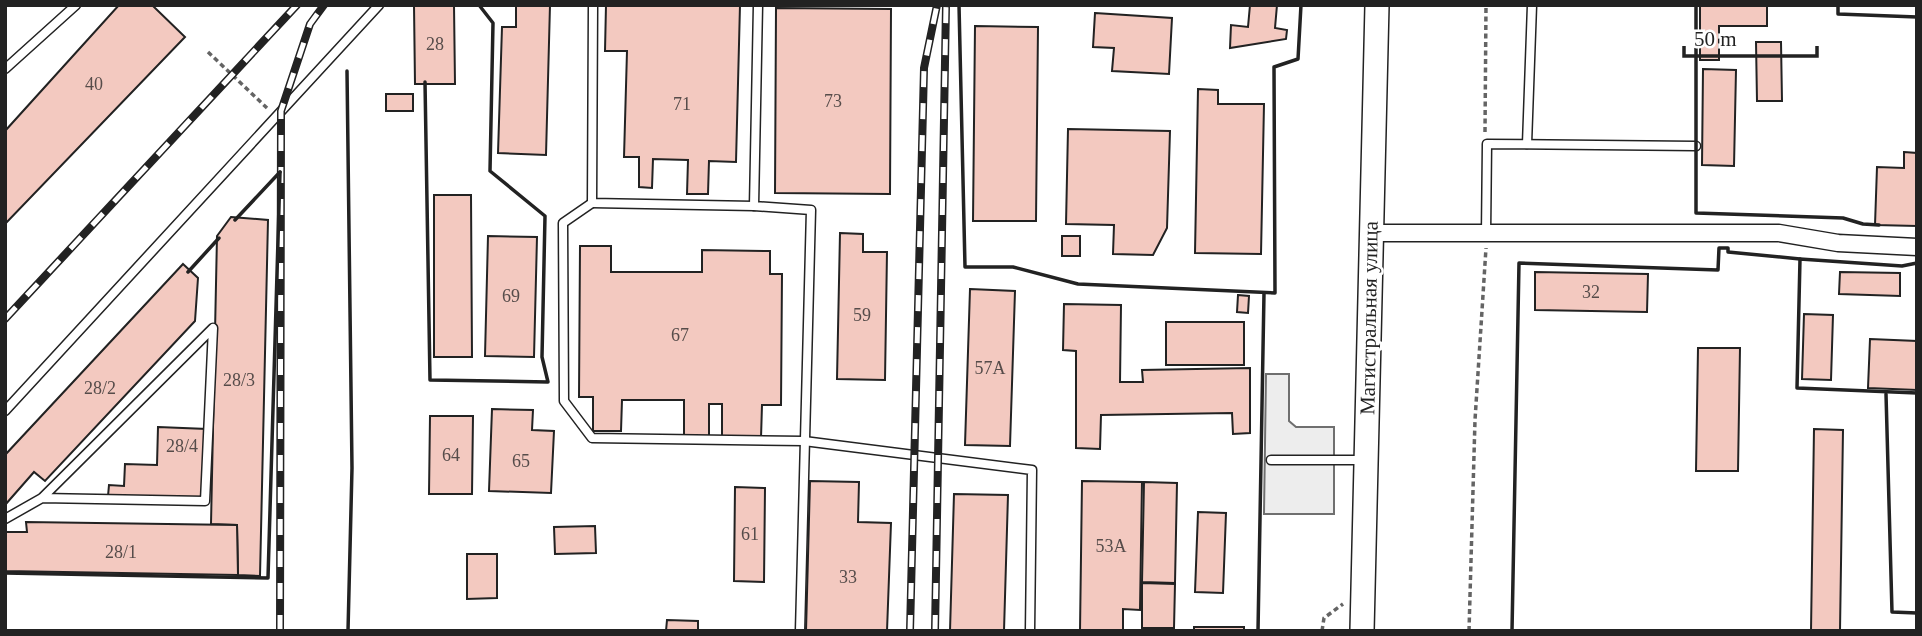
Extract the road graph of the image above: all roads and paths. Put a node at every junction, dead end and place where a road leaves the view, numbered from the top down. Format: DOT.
graph roads {
  1 [pos="76,5"];
  2 [pos="379,5"];
  3 [pos="593,5"];
  4 [pos="758,5"];
  5 [pos="1377,5"];
  6 [pos="1486,5"];
  7 [pos="1532,5"];
  8 [pos="208,52"];
  9 [pos="5,69"];
  10 [pos="276,117"];
  11 [pos="1487,144"];
  12 [pos="1527,144"];
  13 [pos="1696,146"];
  14 [pos="592,202"];
  15 [pos="754,206"];
  16 [pos="1371,233"];
  17 [pos="1486,234"];
  18 [pos="1917,247"];
  19 [pos="5,411"];
  20 [pos="804,441"];
  21 [pos="1271,460"];
  22 [pos="1366,460"];
  23 [pos="42,498"];
  24 [pos="5,519"];
  25 [pos="1346,602"];
  26 [pos="800,631"];
  27 [pos="1030,631"];
  28 [pos="1322,631"];
  29 [pos="1362,631"];
  30 [pos="1469,631"];
  1 -- 9 [label="lane"];
  2 -- 10 [label="lane"];
  3 -- 14 [label="lane"];
  4 -- 15 [label="lane"];
  5 -- 16 [label="main road, Магистральная улица"];
  6 -- 11 [label="path"];
  7 -- 12 [label="lane"];
  8 -- 10 [label="path"];
  10 -- 19 [label="lane"];
  11 -- 12 [label="lane"];
  11 -- 17 [label="lane"];
  12 -- 13 [label="lane"];
  14 -- 15 [label="lane"];
  14 -- 20 [label="lane"];
  15 -- 20 [label="lane"];
  16 -- 17 [label="street"];
  16 -- 22 [label="main road, Магистральная улица"];
  17 -- 18 [label="street"];
  17 -- 30 [label="path"];
  20 -- 26 [label="lane"];
  20 -- 27 [label="lane"];
  21 -- 22 [label="lane"];
  22 -- 29 [label="main road, Магистральная улица"];
  23 -- 23 [label="lane"];
  23 -- 24 [label="lane"];
  25 -- 28 [label="path"];
}
